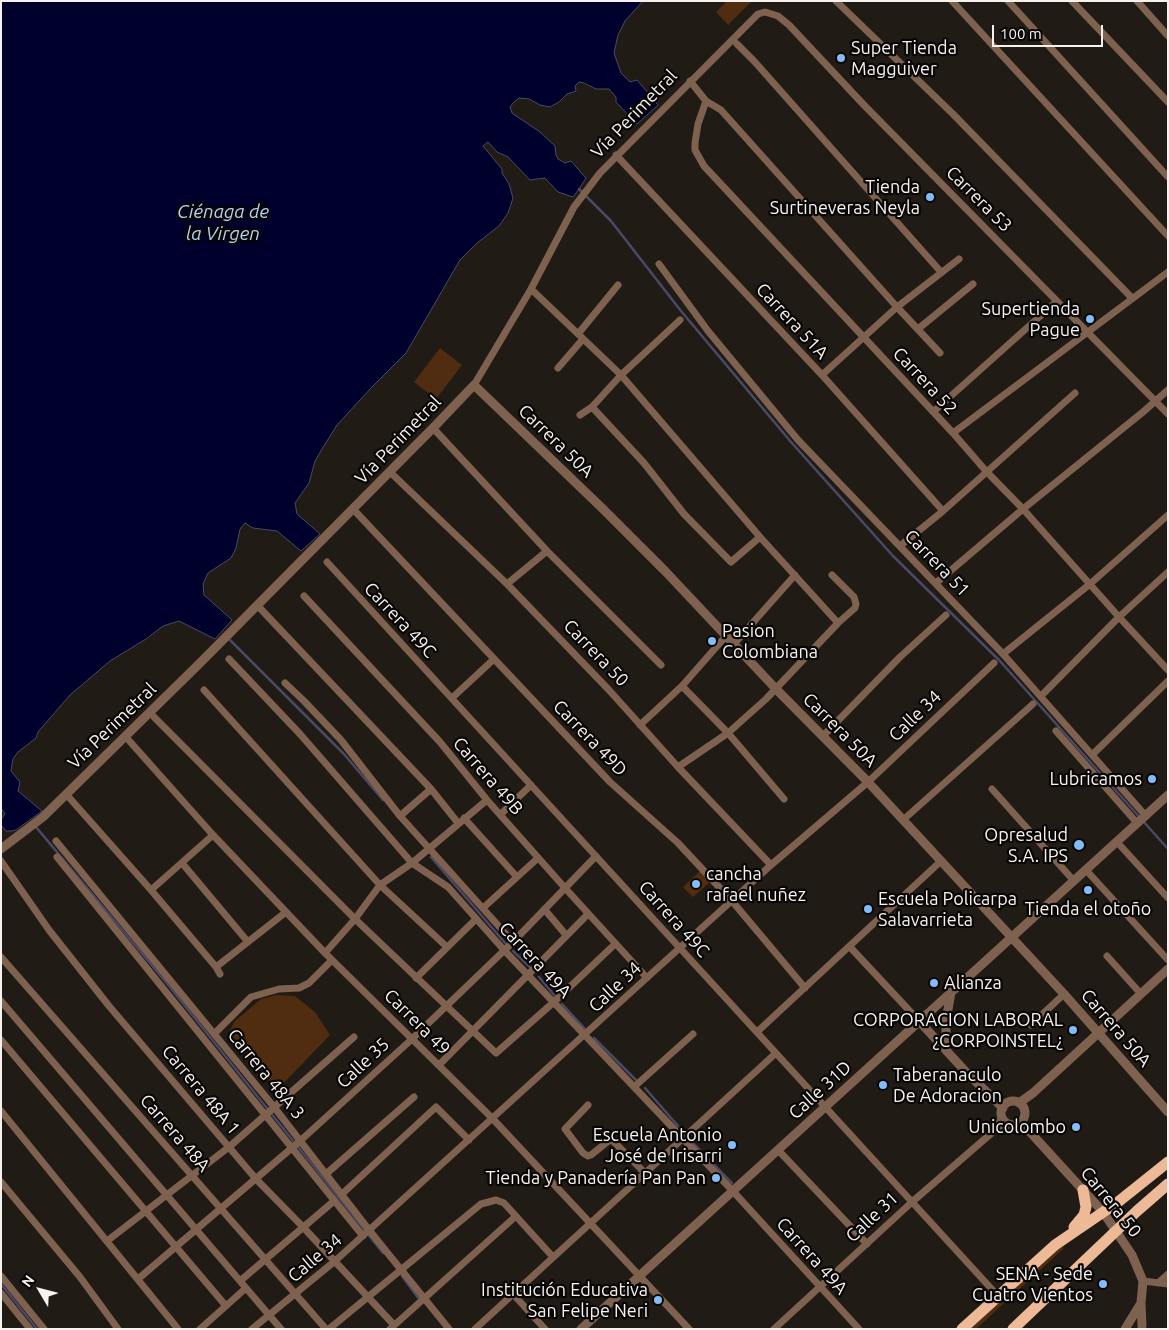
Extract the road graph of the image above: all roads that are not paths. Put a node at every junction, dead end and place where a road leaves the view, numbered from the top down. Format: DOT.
graph roads {
  1 [pos="836,1"];
  2 [pos="952,1"];
  3 [pos="1008,1"];
  4 [pos="1072,1"];
  5 [pos="1137,1"];
  6 [pos="765,12"];
  7 [pos="1168,36"];
  8 [pos="734,42"];
  9 [pos="690,81"];
  10 [pos="706,101"];
  11 [pos="1168,102"];
  12 [pos="616,155"];
  13 [pos="1168,177"];
  14 [pos="1168,236"];
  15 [pos="959,259"];
  16 [pos="659,264"];
  17 [pos="941,272"];
  18 [pos="1168,272"];
  19 [pos="973,284"];
  20 [pos="618,285"];
  21 [pos="531,289"];
  22 [pos="1132,298"];
  23 [pos="1058,301"];
  24 [pos="897,307"];
  25 [pos="680,320"];
  26 [pos="918,329"];
  27 [pos="1087,332"];
  28 [pos="581,336"];
  29 [pos="864,338"];
  30 [pos="940,353"];
  31 [pos="558,368"];
  32 [pos="621,375"];
  33 [pos="822,375"];
  34 [pos="474,385"];
  35 [pos="1168,390"];
  36 [pos="1075,393"];
  37 [pos="1155,402"];
  38 [pos="592,407"];
  39 [pos="933,412"];
  40 [pos="1168,414"];
  41 [pos="580,415"];
  42 [pos="433,428"];
  43 [pos="953,433"];
  44 [pos="390,472"];
  45 [pos="986,472"];
  46 [pos="353,509"];
  47 [pos="1023,509"];
  48 [pos="943,511"];
  49 [pos="1168,514"];
  50 [pos="760,537"];
  51 [pos="900,546"];
  52 [pos="547,551"];
  53 [pos="327,562"];
  54 [pos="1168,572"];
  55 [pos="795,575"];
  56 [pos="832,575"];
  57 [pos="936,583"];
  58 [pos="507,584"];
  59 [pos="1090,584"];
  60 [pos="304,596"];
  61 [pos="257,605"];
  62 [pos="946,615"];
  63 [pos="1119,618"];
  64 [pos="838,623"];
  65 [pos="726,636"];
  66 [pos="734,644"];
  67 [pos="1003,654"];
  68 [pos="229,659"];
  69 [pos="494,659"];
  70 [pos="994,662"];
  71 [pos="661,665"];
  72 [pos="1168,670"];
  73 [pos="1168,681"];
  74 [pos="285,683"];
  75 [pos="682,686"];
  76 [pos="776,689"];
  77 [pos="204,690"];
  78 [pos="1041,696"];
  79 [pos="452,698"];
  80 [pos="1032,704"];
  81 [pos="154,717"];
  82 [pos="640,725"];
  83 [pos="1056,731"];
  84 [pos="728,733"];
  85 [pos="125,736"];
  86 [pos="823,736"];
  87 [pos="1093,754"];
  88 [pos="678,767"];
  89 [pos="868,782"];
  90 [pos="531,785"];
  91 [pos="431,789"];
  92 [pos="992,789"];
  93 [pos="66,794"];
  94 [pos="1168,795"];
  95 [pos="784,799"];
  96 [pos="487,800"];
  97 [pos="501,814"];
  98 [pos="1145,815"];
  99 [pos="400,816"];
  100 [pos="902,820"];
  101 [pos="461,821"];
  102 [pos="1137,823"];
  103 [pos="212,835"];
  104 [pos="56,841"];
  105 [pos="1117,842"];
  106 [pos="430,848"];
  107 [pos="1,849"];
  108 [pos="596,856"];
  109 [pos="57,857"];
  110 [pos="538,858"];
  111 [pos="1,861"];
  112 [pos="941,861"];
  113 [pos="182,863"];
  114 [pos="412,863"];
  115 [pos="771,865"];
  116 [pos="1086,870"];
  117 [pos="517,877"];
  118 [pos="1074,881"];
  119 [pos="380,884"];
  120 [pos="565,888"];
  121 [pos="151,890"];
  122 [pos="1168,898"];
  123 [pos="732,901"];
  124 [pos="483,908"];
  125 [pos="545,910"];
  126 [pos="286,912"];
  127 [pos="588,914"];
  128 [pos="354,919"];
  129 [pos="476,919"];
  130 [pos="566,935"];
  131 [pos="1012,937"];
  132 [pos="248,942"];
  133 [pos="513,942"];
  134 [pos="615,944"];
  135 [pos="447,947"];
  136 [pos="850,947"];
  137 [pos="680,948"];
  138 [pos="504,950"];
  139 [pos="325,953"];
  140 [pos="1107,956"];
  141 [pos="1,957"];
  142 [pos="332,960"];
  143 [pos="1168,960"];
  144 [pos="216,967"];
  145 [pos="1168,969"];
  146 [pos="220,974"];
  147 [pos="528,976"];
  148 [pos="416,978"];
  149 [pos="647,978"];
  150 [pos="805,988"];
  151 [pos="951,992"];
  152 [pos="1064,994"];
  153 [pos="1141,994"];
  154 [pos="1,1001"];
  155 [pos="554,1002"];
  156 [pos="445,1006"];
  157 [pos="919,1021"];
  158 [pos="1031,1025"];
  159 [pos="472,1031"];
  160 [pos="757,1032"];
  161 [pos="1098,1032"];
  162 [pos="214,1034"];
  163 [pos="693,1034"];
  164 [pos="585,1036"];
  165 [pos="354,1037"];
  166 [pos="412,1039"];
  167 [pos="1,1040"];
  168 [pos="946,1049"];
  169 [pos="776,1053"];
  170 [pos="439,1065"];
  171 [pos="634,1087"];
  172 [pos="414,1097"];
  173 [pos="1005,1105"];
  174 [pos="588,1106"];
  175 [pos="825,1108"];
  176 [pos="1023,1109"];
  177 [pos="1,1111"];
  178 [pos="269,1111"];
  179 [pos="1168,1112"];
  180 [pos="492,1118"];
  181 [pos="1005,1121"];
  182 [pos="1018,1125"];
  183 [pos="1030,1132"];
  184 [pos="683,1138"];
  185 [pos="469,1140"];
  186 [pos="295,1145"];
  187 [pos="229,1146"];
  188 [pos="778,1150"];
  189 [pos="1168,1162"];
  190 [pos="645,1173"];
  191 [pos="326,1174"];
  192 [pos="192,1176"];
  193 [pos="256,1178"];
  194 [pos="1,1182"];
  195 [pos="1168,1184"];
  196 [pos="1083,1190"];
  197 [pos="733,1191"];
  198 [pos="342,1194"];
  199 [pos="167,1196"];
  200 [pos="334,1201"];
  201 [pos="912,1202"];
  202 [pos="221,1208"];
  203 [pos="146,1212"];
  204 [pos="1103,1212"];
  205 [pos="516,1216"];
  206 [pos="591,1222"];
  207 [pos="303,1227"];
  208 [pos="196,1230"];
  209 [pos="369,1230"];
  210 [pos="1116,1230"];
  211 [pos="363,1236"];
  212 [pos="107,1241"];
  213 [pos="1060,1241"];
  214 [pos="867,1244"];
  215 [pos="176,1247"];
  216 [pos="553,1257"];
  217 [pos="265,1260"];
  218 [pos="335,1262"];
  219 [pos="402,1269"];
  220 [pos="1168,1274"];
  221 [pos="1,1276"];
  222 [pos="640,1276"];
  223 [pos="138,1279"];
  224 [pos="240,1281"];
  225 [pos="1143,1281"];
  226 [pos="1158,1282"];
  227 [pos="1168,1284"];
  228 [pos="820,1287"];
  229 [pos="246,1288"];
  230 [pos="1,1293"];
  231 [pos="296,1294"];
  232 [pos="513,1294"];
  233 [pos="998,1296"];
  234 [pos="367,1297"];
  235 [pos="425,1298"];
  236 [pos="1141,1303"];
  237 [pos="226,1306"];
  238 [pos="269,1315"];
  239 [pos="392,1327"];
  240 [pos="1143,1327"];
  241 [pos="1125,1328"];
  242 [pos="30,1329"];
  243 [pos="44,1329"];
  244 [pos="118,1329"];
  245 [pos="178,1329"];
  246 [pos="200,1329"];
  247 [pos="252,1329"];
  248 [pos="281,1329"];
  249 [pos="328,1329"];
  250 [pos="449,1329"];
  251 [pos="475,1329"];
  252 [pos="545,1329"];
  253 [pos="581,1329"];
  254 [pos="688,1329"];
  255 [pos="774,1329"];
  256 [pos="858,1329"];
  257 [pos="962,1329"];
  258 [pos="1013,1329"];
  1 -- 22 [label="street"];
  2 -- 14 [label="street"];
  3 -- 13 [label="street"];
  4 -- 11 [label="street"];
  5 -- 7 [label="street"];
  6 -- 8 [label="street, Vía Perimetral"];
  6 -- 23 [label="street, Carrera 53"];
  8 -- 9 [label="street, Vía Perimetral"];
  8 -- 17 [label="street"];
  9 -- 10 [label="street"];
  9 -- 12 [label="street, Vía Perimetral"];
  10 -- 24 [label="street"];
  10 -- 29 [label="street, Carrera 52"];
  12 -- 21 [label="street, Vía Perimetral"];
  12 -- 33 [label="street, Carrera 51A"];
  15 -- 17 [label="street"];
  16 -- 51 [label="street, Carrera 51"];
  17 -- 24 [label="street"];
  18 -- 22 [label="street"];
  19 -- 26 [label="street"];
  20 -- 28 [label="street"];
  21 -- 28 [label="street"];
  21 -- 34 [label="street, Vía Perimetral"];
  22 -- 27 [label="street"];
  23 -- 27 [label="street, Carrera 53"];
  23 -- 39 [label="street"];
  24 -- 26 [label="street"];
  24 -- 29 [label="street"];
  25 -- 32 [label="street"];
  26 -- 30 [label="street"];
  27 -- 37 [label="street, Carrera 53"];
  27 -- 43 [label="street"];
  28 -- 31 [label="street"];
  28 -- 32 [label="street"];
  29 -- 33 [label="street"];
  29 -- 39 [label="street, Carrera 52"];
  32 -- 38 [label="street"];
  32 -- 50 [label="street"];
  33 -- 48 [label="street, Carrera 51A"];
  34 -- 42 [label="street, Vía Perimetral"];
  34 -- 65 [label="street, Carrera 50A"];
  35 -- 37 [label="street"];
  36 -- 45 [label="street"];
  37 -- 40 [label="street, Carrera 53"];
  37 -- 47 [label="street"];
  38 -- 41 [label="street"];
  38 -- 50 [label="street"];
  39 -- 43 [label="street, Carrera 52"];
  42 -- 44 [label="street, Vía Perimetral"];
  42 -- 52 [label="street"];
  43 -- 45 [label="street, Carrera 52"];
  44 -- 46 [label="street, Vía Perimetral"];
  44 -- 58 [label="street, Carrera 50"];
  45 -- 47 [label="street, Carrera 52"];
  45 -- 48 [label="street"];
  46 -- 61 [label="street, Vía Perimetral"];
  46 -- 69 [label="street, Carrera 49D"];
  47 -- 57 [label="street"];
  47 -- 59 [label="street, Carrera 52"];
  48 -- 51 [label="street"];
  49 -- 59 [label="street"];
  50 -- 55 [label="street"];
  51 -- 57 [label="street, Carrera 51"];
  52 -- 58 [label="street"];
  52 -- 71 [label="street"];
  53 -- 79 [label="street, Carrera 49C"];
  54 -- 63 [label="street"];
  55 -- 64 [label="street"];
  55 -- 66 [label="street"];
  56 -- 64 [label="street"];
  57 -- 67 [label="street, Carrera 51"];
  58 -- 82 [label="street, Carrera 50"];
  59 -- 63 [label="street, Carrera 52"];
  59 -- 67 [label="street"];
  60 -- 96 [label="street, Carrera 49B"];
  61 -- 85 [label="street, Vía Perimetral"];
  61 -- 91 [label="street"];
  62 -- 86 [label="street"];
  63 -- 72 [label="street, Carrera 52"];
  63 -- 78 [label="street"];
  64 -- 76 [label="street"];
  65 -- 66 [label="street, Carrera 50A"];
  65 -- 75 [label="street"];
  66 -- 76 [label="street, Carrera 50A"];
  67 -- 78 [label="street, Carrera 51"];
  68 -- 114 [label="street, Carrera 49A"];
  69 -- 79 [label="street"];
  69 -- 123 [label="street, Carrera 49D"];
  70 -- 89 [label="street, Calle 34"];
  73 -- 87 [label="street"];
  74 -- 99 [label="street"];
  75 -- 82 [label="street"];
  75 -- 84 [label="street"];
  76 -- 84 [label="street"];
  76 -- 86 [label="street, Carrera 50A"];
  77 -- 119 [label="street"];
  78 -- 87 [label="street, Carrera 51"];
  79 -- 90 [label="street, Carrera 49C"];
  80 -- 100 [label="street"];
  81 -- 128 [label="street"];
  82 -- 88 [label="street, Carrera 50"];
  83 -- 102 [label="street"];
  84 -- 88 [label="street"];
  84 -- 95 [label="street"];
  85 -- 93 [label="street, Vía Perimetral"];
  85 -- 103 [label="street, Carrera 49"];
  86 -- 89 [label="street, Carrera 50A"];
  87 -- 98 [label="street, Carrera 51"];
  88 -- 115 [label="street, Carrera 50"];
  89 -- 100 [label="street, Carrera 50A"];
  89 -- 115 [label="street, Calle 34"];
  90 -- 97 [label="street"];
  90 -- 108 [label="street, Carrera 49C"];
  91 -- 99 [label="street"];
  91 -- 101 [label="street"];
  92 -- 118 [label="street"];
  93 -- 107 [label="street, Vía Perimetral"];
  93 -- 121 [label="street"];
  94 -- 98 [label="street, Calle 31D"];
  96 -- 97 [label="street, Carrera 49B"];
  96 -- 101 [label="street"];
  97 -- 110 [label="street, Carrera 49B"];
  98 -- 102 [label="street, Calle 31D"];
  99 -- 106 [label="street"];
  100 -- 112 [label="street, Carrera 50A"];
  101 -- 106 [label="street"];
  101 -- 117 [label="street"];
  102 -- 105 [label="street, Calle 31D"];
  103 -- 113 [label="street"];
  103 -- 126 [label="street, Carrera 49"];
  104 -- 162 [label="street, Carrera 48A 3"];
  105 -- 116 [label="street, Calle 31D"];
  105 -- 122 [label="street"];
  106 -- 114 [label="street"];
  106 -- 124 [label="street"];
  108 -- 120 [label="street, Calle 35"];
  108 -- 137 [label="street, Carrera 49C"];
  109 -- 178 [label="street"];
  110 -- 117 [label="street"];
  110 -- 120 [label="street, Carrera 49B"];
  111 -- 187 [label="street, Carrera 48A 1"];
  112 -- 131 [label="street, Carrera 50A"];
  112 -- 136 [label="street"];
  113 -- 121 [label="street"];
  113 -- 132 [label="street"];
  114 -- 119 [label="street"];
  114 -- 129 [label="street, Carrera 49A"];
  115 -- 123 [label="street, Calle 34"];
  116 -- 118 [label="street, Calle 31D"];
  116 -- 143 [label="street"];
  117 -- 124 [label="street"];
  118 -- 131 [label="street, Calle 31D"];
  119 -- 128 [label="street"];
  119 -- 135 [label="street"];
  120 -- 125 [label="street, Calle 35"];
  120 -- 127 [label="street, Carrera 49B"];
  121 -- 144 [label="street"];
  123 -- 137 [label="street, Calle 34"];
  123 -- 150 [label="street, Carrera 49D"];
  124 -- 133 [label="street"];
  125 -- 130 [label="street"];
  125 -- 133 [label="street, Calle 35"];
  126 -- 132 [label="street"];
  126 -- 139 [label="street, Carrera 49"];
  127 -- 130 [label="street"];
  127 -- 134 [label="street, Carrera 49B"];
  128 -- 139 [label="street"];
  128 -- 148 [label="street"];
  129 -- 135 [label="street"];
  129 -- 138 [label="street, Carrera 49A"];
  130 -- 147 [label="street"];
  131 -- 151 [label="street, Calle 31D"];
  131 -- 152 [label="street, Carrera 50A"];
  132 -- 144 [label="street"];
  133 -- 138 [label="street, Calle 35"];
  134 -- 149 [label="street, Carrera 49B"];
  134 -- 155 [label="street"];
  135 -- 148 [label="street"];
  136 -- 150 [label="street"];
  136 -- 157 [label="street"];
  137 -- 149 [label="street, Calle 34"];
  137 -- 160 [label="street, Carrera 49C"];
  138 -- 147 [label="street, Carrera 49A"];
  138 -- 156 [label="street, Calle 35"];
  139 -- 142 [label="street, Carrera 49"];
  140 -- 153 [label="street"];
  141 -- 192 [label="street, Carrera 48A"];
  142 -- 162 [label="street"];
  142 -- 166 [label="street, Carrera 49"];
  144 -- 146 [label="street"];
  145 -- 153 [label="street"];
  147 -- 155 [label="street, Carrera 49A"];
  147 -- 159 [label="street"];
  148 -- 156 [label="street"];
  149 -- 164 [label="street, Calle 34"];
  150 -- 160 [label="street"];
  151 -- 157 [label="street, Calle 31D"];
  151 -- 168 [label="street"];
  152 -- 158 [label="street"];
  152 -- 161 [label="street, Carrera 50A"];
  153 -- 161 [label="street"];
  154 -- 199 [label="street"];
  155 -- 159 [label="street"];
  155 -- 164 [label="street, Carrera 49A"];
  156 -- 159 [label="street"];
  156 -- 166 [label="street, Calle 35"];
  157 -- 168 [label="street"];
  157 -- 175 [label="street, Calle 31D"];
  159 -- 170 [label="street"];
  160 -- 169 [label="street, Carrera 49C"];
  161 -- 176 [label="street"];
  161 -- 179 [label="street, Carrera 50A"];
  162 -- 178 [label="street, Carrera 48A 3"];
  163 -- 171 [label="street"];
  164 -- 171 [label="street, Carrera 49A"];
  164 -- 180 [label="street, Calle 34"];
  165 -- 178 [label="street"];
  166 -- 170 [label="street, Carrera 49"];
  166 -- 186 [label="street, Calle 35"];
  167 -- 203 [label="street"];
  168 -- 173 [label="street"];
  169 -- 175 [label="street, Carrera 49C"];
  169 -- 184 [label="street"];
  170 -- 180 [label="street, Carrera 49"];
  171 -- 184 [label="street, Carrera 49A"];
  172 -- 191 [label="street"];
  173 -- 176 [label="street"];
  173 -- 181 [label="street"];
  174 -- 190 [label="street"];
  175 -- 188 [label="street, Calle 31D"];
  175 -- 201 [label="street, Carrera 49C"];
  176 -- 182 [label="street"];
  176 -- 183 [label="street, Carrera 50"];
  177 -- 212 [label="street"];
  178 -- 186 [label="street"];
  178 -- 186 [label="street, Carrera 48A 3"];
  178 -- 187 [label="street"];
  180 -- 185 [label="street, Calle 34"];
  180 -- 206 [label="street, Carrera 49"];
  181 -- 182 [label="street"];
  181 -- 201 [label="street, Calle 31"];
  182 -- 183 [label="street, Carrera 50"];
  183 -- 196 [label="street, Carrera 50"];
  184 -- 190 [label="street"];
  184 -- 197 [label="street, Carrera 49A"];
  185 -- 198 [label="street"];
  185 -- 209 [label="street, Calle 34"];
  186 -- 191 [label="street, Carrera 48A 3"];
  186 -- 193 [label="street, Calle 35"];
  186 -- 200 [label="street"];
  187 -- 192 [label="street"];
  187 -- 193 [label="street, Carrera 48A 1"];
  188 -- 197 [label="street, Calle 31D"];
  188 -- 214 [label="street"];
  189 -- 204 [label="highway"];
  190 -- 206 [label="street"];
  191 -- 198 [label="street, Carrera 48A 3"];
  192 -- 199 [label="street"];
  192 -- 202 [label="street, Carrera 48A"];
  193 -- 202 [label="street, Calle 35"];
  193 -- 207 [label="street, Carrera 48A 1"];
  194 -- 244 [label="street"];
  195 -- 210 [label="highway"];
  196 -- 204 [label="street, Carrera 50"];
  196 -- 213 [label="highway"];
  197 -- 222 [label="street, Calle 31D"];
  197 -- 228 [label="street, Carrera 49A"];
  198 -- 209 [label="street, Carrera 48A 3"];
  199 -- 203 [label="street"];
  199 -- 208 [label="street"];
  200 -- 207 [label="street"];
  200 -- 211 [label="street"];
  201 -- 214 [label="street, Calle 31"];
  201 -- 233 [label="street, Carrera 49C"];
  202 -- 208 [label="street, Calle 35"];
  202 -- 217 [label="street, Carrera 48A"];
  203 -- 212 [label="street"];
  203 -- 215 [label="street"];
  204 -- 210 [label="street, Carrera 50"];
  204 -- 213 [label="highway"];
  205 -- 216 [label="street"];
  205 -- 219 [label="street"];
  205 -- 235 [label="street"];
  206 -- 216 [label="street"];
  206 -- 222 [label="street, Carrera 49"];
  207 -- 217 [label="street"];
  207 -- 218 [label="street, Carrera 48A 1"];
  208 -- 215 [label="street, Calle 35"];
  208 -- 224 [label="street"];
  209 -- 211 [label="street, Calle 34"];
  209 -- 219 [label="street, Carrera 48A 3"];
  210 -- 225 [label="street, Carrera 50"];
  210 -- 258 [label="highway"];
  211 -- 218 [label="street, Calle 34"];
  212 -- 223 [label="street"];
  213 -- 233 [label="highway"];
  214 -- 228 [label="street, Calle 31"];
  215 -- 223 [label="street, Calle 35"];
  215 -- 237 [label="street"];
  216 -- 232 [label="street"];
  217 -- 224 [label="street"];
  217 -- 231 [label="street, Carrera 48A"];
  218 -- 231 [label="street, Calle 34"];
  218 -- 234 [label="street, Carrera 48A 1"];
  219 -- 234 [label="street"];
  219 -- 235 [label="street, Carrera 48A 3"];
  220 -- 226 [label="street"];
  221 -- 243 [label="street"];
  222 -- 253 [label="street, Calle 31D"];
  222 -- 254 [label="street, Carrera 49"];
  223 -- 245 [label="street"];
  224 -- 229 [label="street"];
  225 -- 226 [label="street"];
  225 -- 236 [label="street, Carrera 50"];
  226 -- 227 [label="street"];
  228 -- 255 [label="street, Calle 31"];
  228 -- 256 [label="street, Carrera 49A"];
  229 -- 237 [label="street"];
  229 -- 238 [label="street"];
  230 -- 242 [label="street"];
  231 -- 238 [label="street, Calle 34"];
  231 -- 249 [label="street, Carrera 48A"];
  232 -- 251 [label="street"];
  232 -- 252 [label="street"];
  233 -- 257 [label="highway"];
  234 -- 239 [label="street, Carrera 48A 1"];
  234 -- 249 [label="street"];
  235 -- 239 [label="street"];
  235 -- 250 [label="street, Carrera 48A 3"];
  236 -- 240 [label="street, Carrera 50"];
  236 -- 241 [label="street, Carrera 50"];
  237 -- 246 [label="street"];
  238 -- 247 [label="street, Calle 34"];
  238 -- 248 [label="street"];
  240 -- 241 [label="street"];
}
